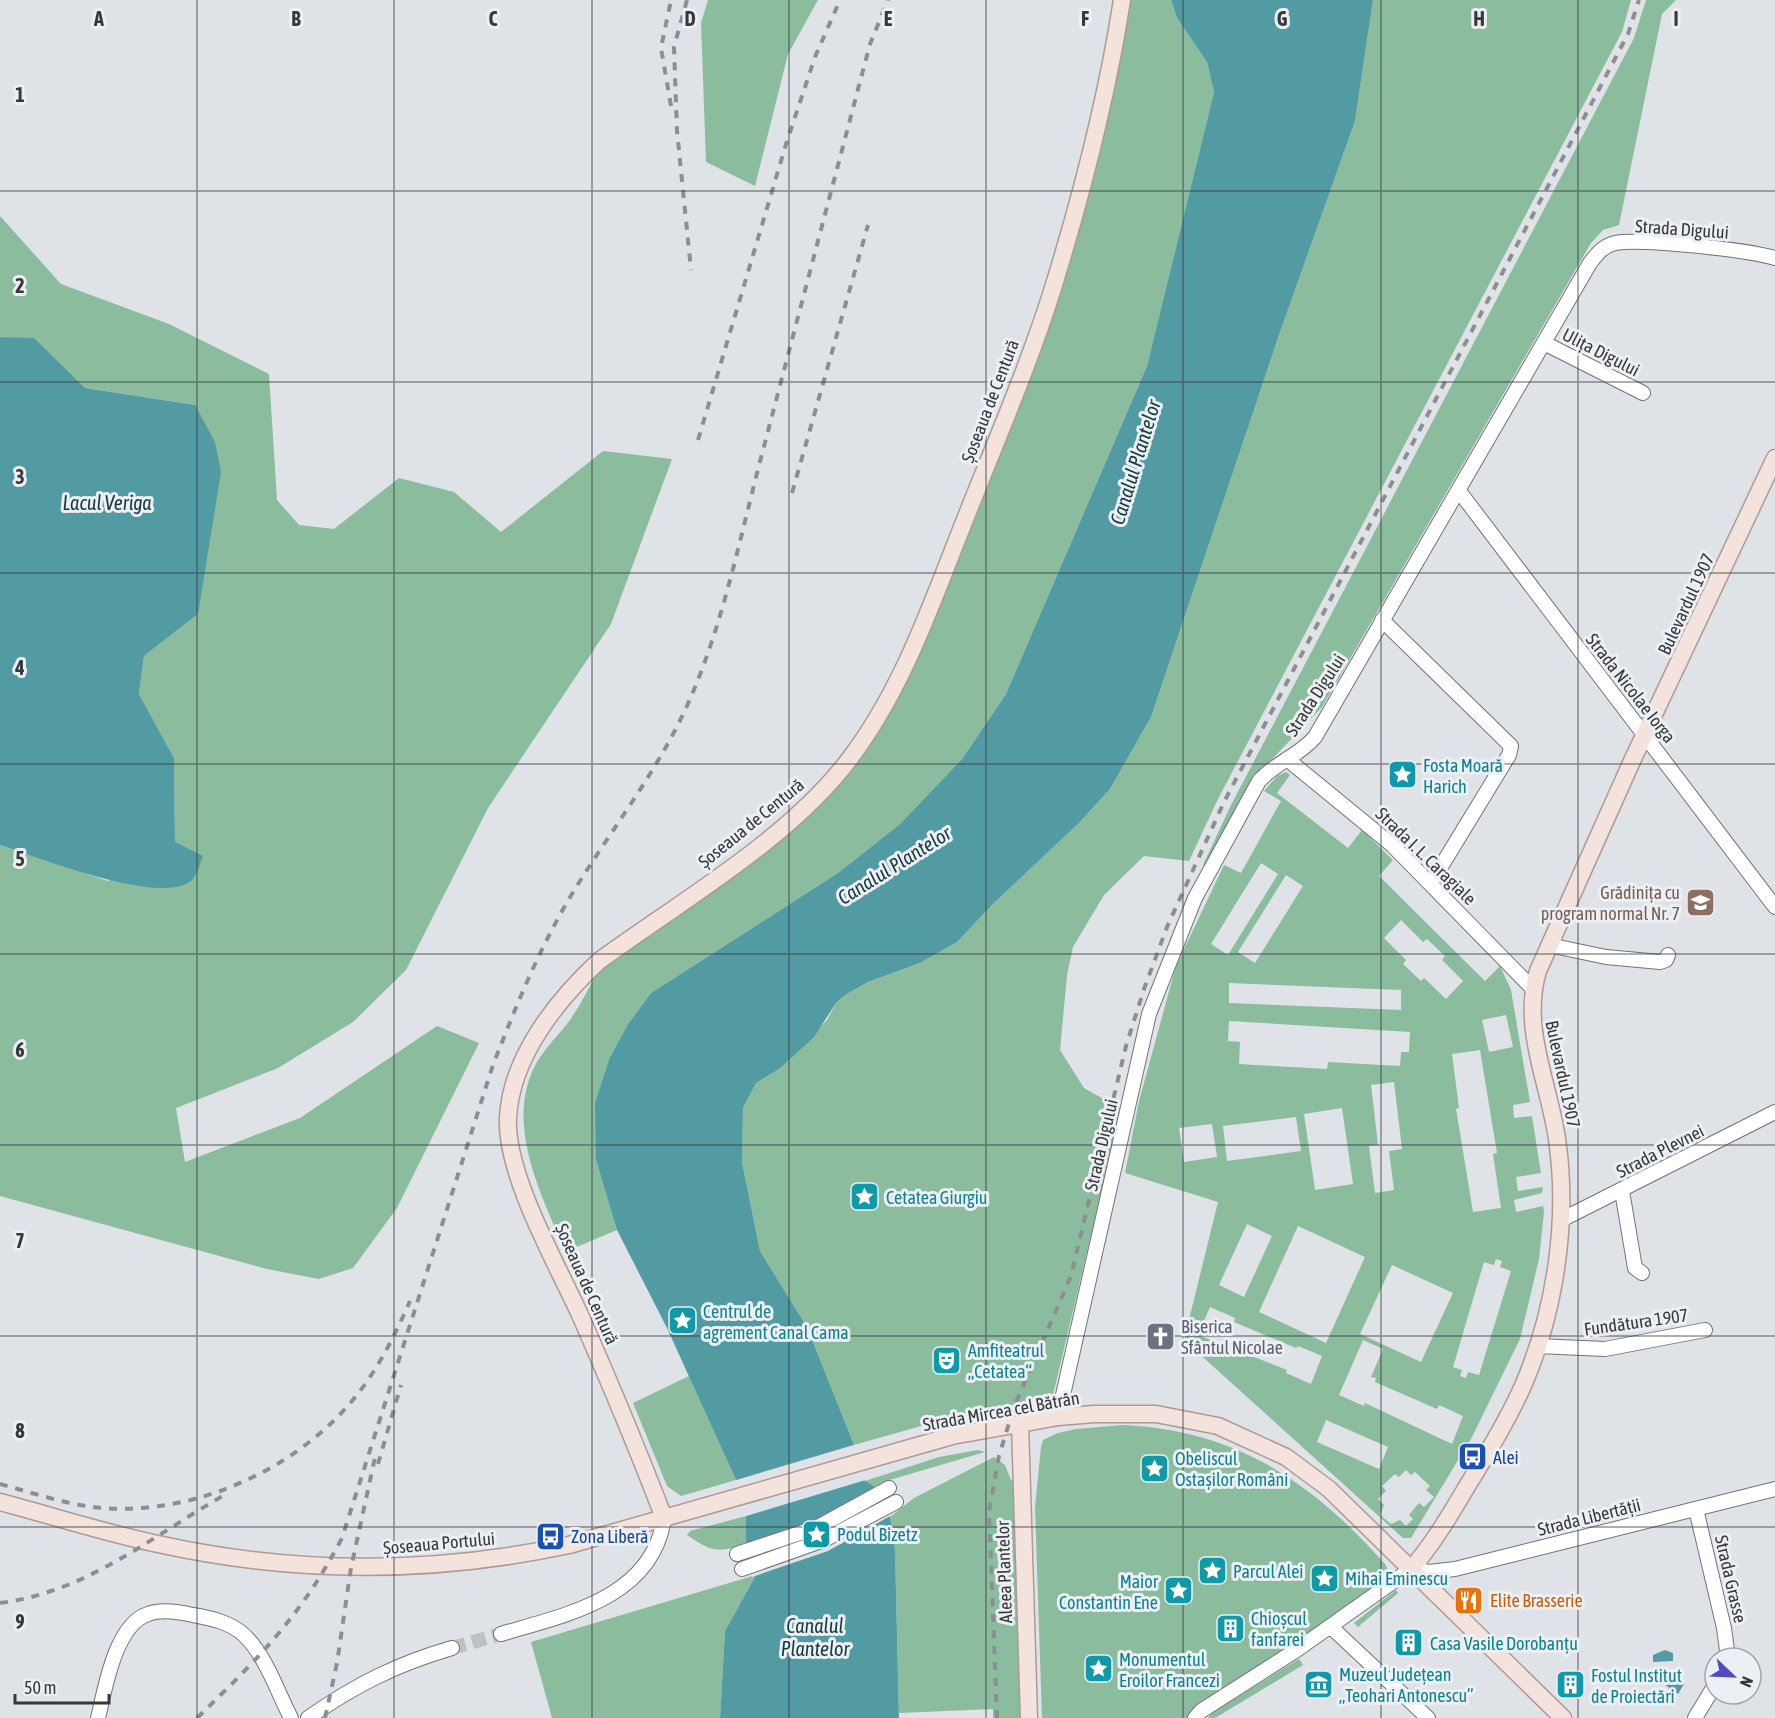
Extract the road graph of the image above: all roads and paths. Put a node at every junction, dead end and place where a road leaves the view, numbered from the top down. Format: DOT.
graph roads {
  1 [pos="1122,0"];
  2 [pos="1775,258"];
  3 [pos="1544,343"];
  4 [pos="1643,393"];
  5 [pos="1775,458"];
  6 [pos="1459,491"];
  7 [pos="1382,620"];
  8 [pos="1645,736"];
  9 [pos="1287,759"];
  10 [pos="1431,883"];
  11 [pos="1775,907"];
  12 [pos="1549,945"];
  13 [pos="1668,955"];
  14 [pos="1533,989"];
  15 [pos="1775,1112"];
  16 [pos="1622,1191"];
  17 [pos="1561,1220"];
  18 [pos="1642,1273"];
  19 [pos="1705,1330"];
  20 [pos="1537,1346"];
  21 [pos="1058,1417"];
  22 [pos="1020,1424"];
  23 [pos="876,1458"];
  24 [pos="890,1488"];
  25 [pos="1775,1489"];
  26 [pos="0,1502"];
  27 [pos="896,1502"];
  28 [pos="1696,1509"];
  29 [pos="664,1518"];
  30 [pos="737,1554"];
  31 [pos="742,1569"];
  32 [pos="1411,1569"];
  33 [pos="1331,1627"];
  34 [pos="501,1634"];
  35 [pos="1726,1646"];
  36 [pos="452,1648"];
  37 [pos="1703,1705"];
  38 [pos="98,1718"];
  39 [pos="291,1718"];
  40 [pos="308,1718"];
  41 [pos="1029,1718"];
  42 [pos="1195,1718"];
  43 [pos="1428,1718"];
  44 [pos="1563,1718"];
  45 [pos="1695,1718"];
  1 -- 29 [label="main road, Șoseaua de Centură"];
  2 -- 3 [label="street, Strada Digului"];
  3 -- 4 [label="street, Ulița Digului"];
  3 -- 6 [label="street, Strada Digului"];
  5 -- 8 [label="main road, Bulevardul 1907"];
  6 -- 7 [label="street, Strada Digului"];
  6 -- 8 [label="street, Strada Nicolae Iorga"];
  7 -- 9 [label="street, Strada Digului"];
  7 -- 10 [label="street"];
  8 -- 11 [label="street, Strada Nicolae Iorga"];
  8 -- 12 [label="main road, Bulevardul 1907"];
  9 -- 10 [label="street, Strada I. L. Caragiale"];
  9 -- 21 [label="street, Strada Digului"];
  10 -- 14 [label="street, Strada I. L. Caragiale"];
  12 -- 13 [label="street"];
  12 -- 14 [label="main road, Bulevardul 1907"];
  14 -- 17 [label="main road, Bulevardul 1907"];
  15 -- 16 [label="street, Strada Plevnei"];
  16 -- 17 [label="street, Strada Plevnei"];
  16 -- 18 [label="street"];
  17 -- 20 [label="main road, Bulevardul 1907"];
  19 -- 20 [label="street, Fundătura 1907"];
  20 -- 32 [label="main road, Bulevardul 1907"];
  21 -- 22 [label="main road, Strada Mircea cel Bătrân"];
  21 -- 32 [label="main road, Strada Mircea cel Bătrân"];
  22 -- 23 [label="main road, Strada Mircea cel Bătrân"];
  22 -- 41 [label="main road, Aleea Plantelor"];
  23 -- 29 [label="main road, Șoseaua Portului"];
  24 -- 30 [label="street"];
  25 -- 28 [label="street, Strada Libertății"];
  26 -- 29 [label="main road, Șoseaua Portului"];
  27 -- 31 [label="street"];
  28 -- 32 [label="street, Strada Libertății"];
  28 -- 35 [label="street, Strada Grasse"];
  29 -- 34 [label="street"];
  32 -- 33 [label="street"];
  32 -- 44 [label="main road, Strada Mircea cel Bătrân"];
  33 -- 42 [label="street"];
  33 -- 43 [label="street"];
  36 -- 40 [label="street"];
  37 -- 45 [label="street"];
  38 -- 39 [label="street"];
}
